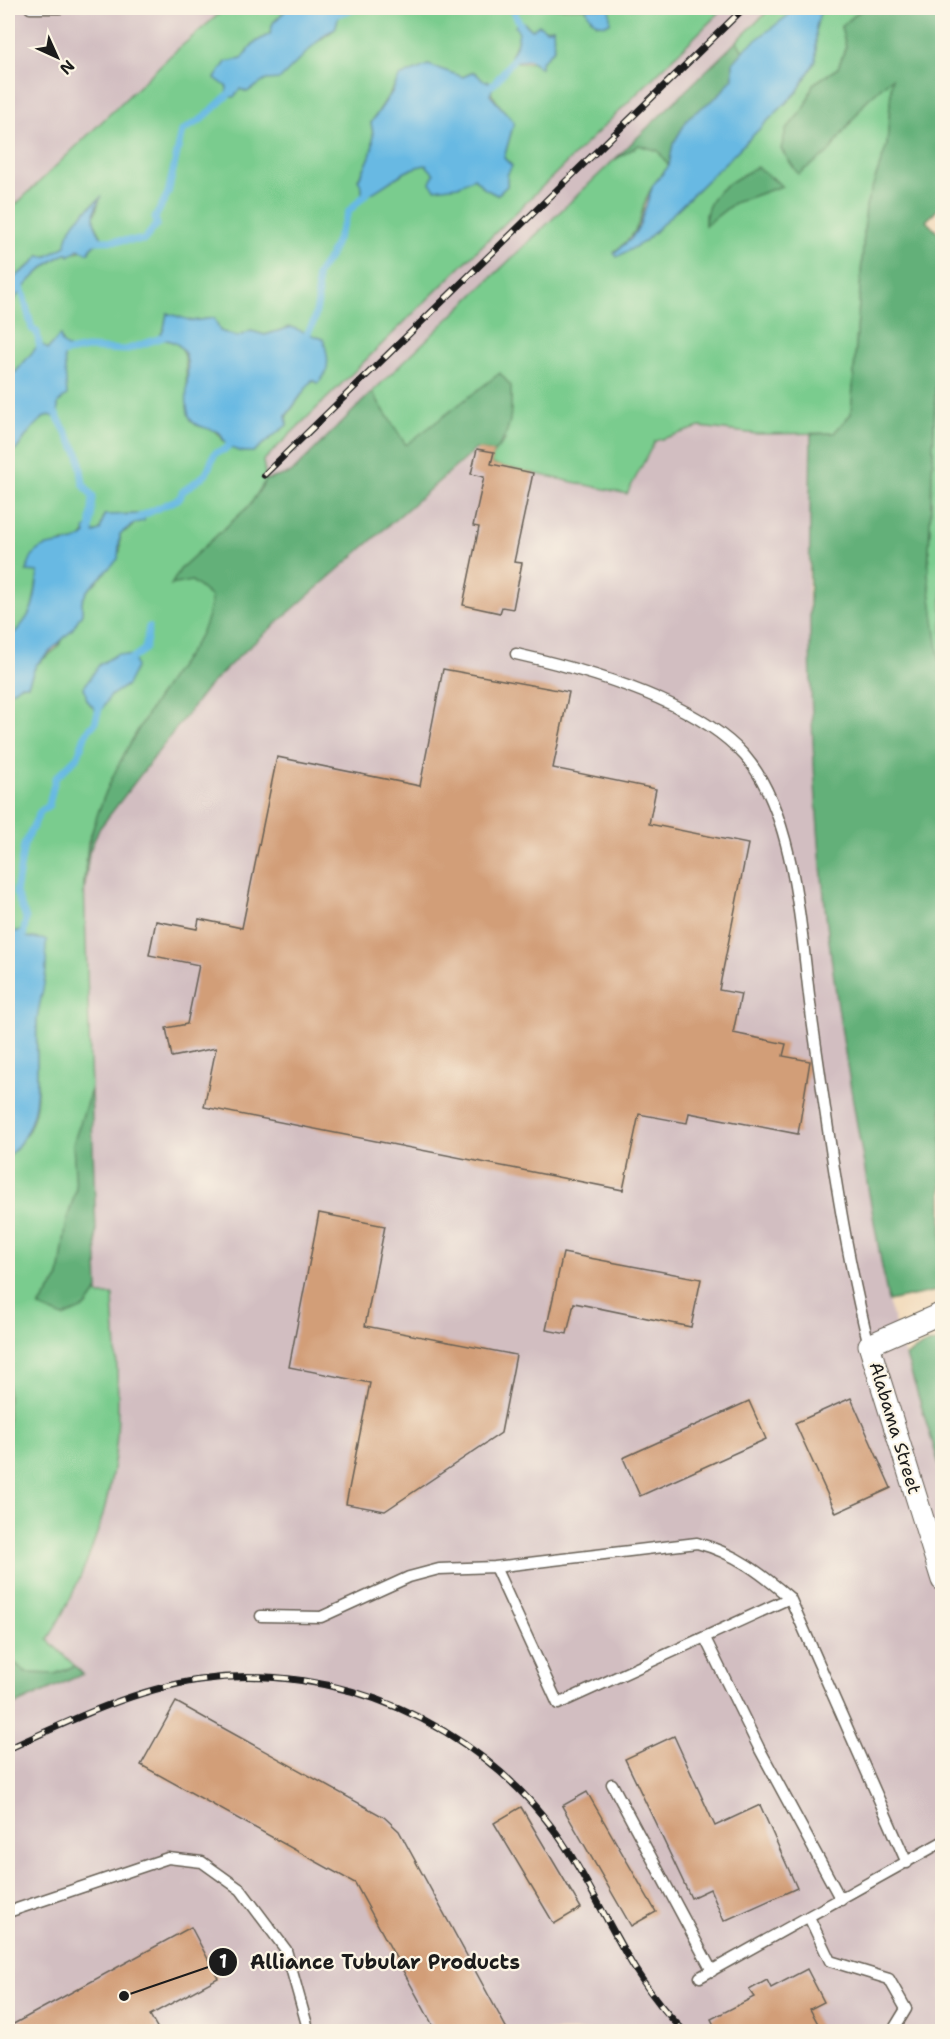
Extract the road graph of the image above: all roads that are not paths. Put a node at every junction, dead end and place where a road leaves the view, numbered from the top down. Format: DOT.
graph roads {
  1 [pos="30,8"];
  2 [pos="61,8"];
  3 [pos="516,654"];
  4 [pos="942,1313"];
  5 [pos="868,1345"];
  6 [pos="495,1567"];
  7 [pos="942,1580"];
  8 [pos="790,1598"];
  9 [pos="261,1616"];
  10 [pos="705,1638"];
  11 [pos="612,1784"];
  12 [pos="942,1842"];
  13 [pos="907,1863"];
  14 [pos="841,1900"];
  15 [pos="8,1912"];
  16 [pos="809,1917"];
  17 [pos="712,1971"];
  18 [pos="700,1977"];
  19 [pos="309,2031"];
  20 [pos="892,2031"];
  1 -- 2 [label="lane"];
  3 -- 5 [label="lane"];
  4 -- 5 [label="street"];
  5 -- 7 [label="street, Alabama Street"];
  6 -- 8 [label="lane"];
  6 -- 9 [label="lane"];
  6 -- 10 [label="lane"];
  8 -- 10 [label="lane"];
  8 -- 13 [label="lane"];
  10 -- 14 [label="lane"];
  11 -- 17 [label="lane"];
  12 -- 13 [label="lane"];
  13 -- 14 [label="lane"];
  14 -- 16 [label="lane"];
  15 -- 19 [label="lane"];
  16 -- 17 [label="lane"];
  16 -- 20 [label="lane"];
  17 -- 18 [label="lane"];
}
